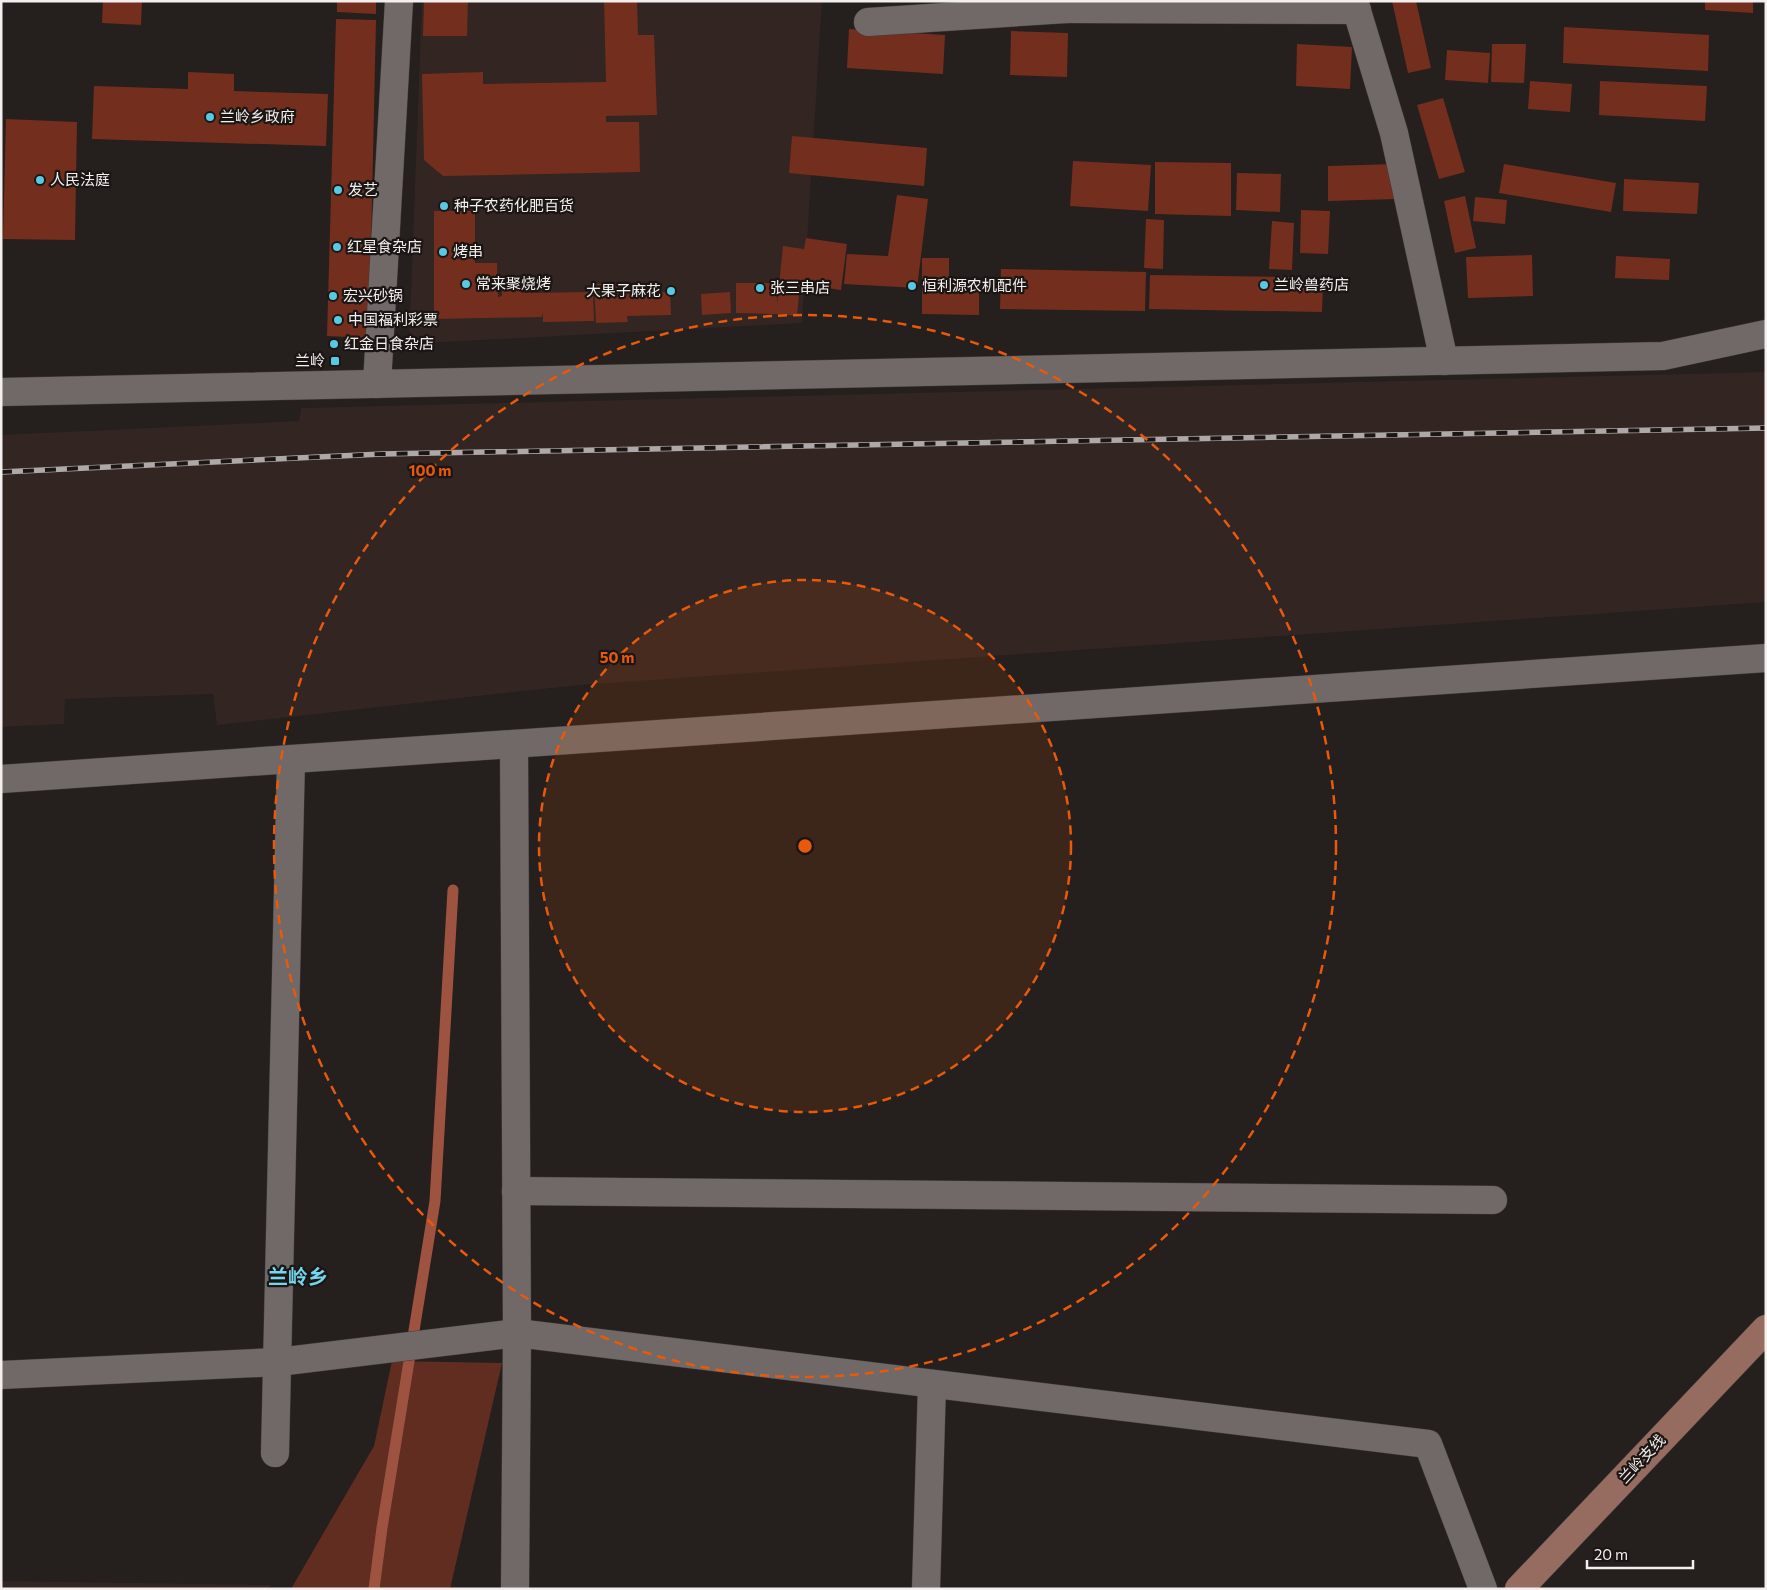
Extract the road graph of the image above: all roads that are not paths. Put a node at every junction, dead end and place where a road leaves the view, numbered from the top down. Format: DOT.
graph roads {
  1 [pos="399,1"];
  2 [pos="1067,5"];
  3 [pos="1355,6"];
  4 [pos="868,22"];
  5 [pos="1766,334"];
  6 [pos="1444,361"];
  7 [pos="378,384"];
  8 [pos="1,392"];
  9 [pos="1766,658"];
  10 [pos="514,744"];
  11 [pos="291,760"];
  12 [pos="1,779"];
  13 [pos="516,1191"];
  14 [pos="1493,1200"];
  15 [pos="1766,1328"];
  16 [pos="517,1333"];
  17 [pos="278,1362"];
  18 [pos="1,1375"];
  19 [pos="932,1384"];
  20 [pos="275,1453"];
  21 [pos="515,1589"];
  22 [pos="926,1589"];
  23 [pos="1483,1589"];
  24 [pos="1519,1589"];
  1 -- 7 [label="street"];
  2 -- 3 [label="street"];
  2 -- 4 [label="street"];
  3 -- 6 [label="street"];
  5 -- 6 [label="street"];
  6 -- 7 [label="street"];
  7 -- 8 [label="street"];
  9 -- 10 [label="street"];
  10 -- 11 [label="street"];
  10 -- 13 [label="street"];
  11 -- 12 [label="street"];
  11 -- 17 [label="street"];
  13 -- 14 [label="street"];
  13 -- 16 [label="street"];
  15 -- 24 [label="main road, 兰岭支线"];
  16 -- 17 [label="street"];
  16 -- 19 [label="street"];
  16 -- 21 [label="street"];
  17 -- 18 [label="street"];
  17 -- 20 [label="street"];
  19 -- 22 [label="street"];
  19 -- 23 [label="street"];
}
